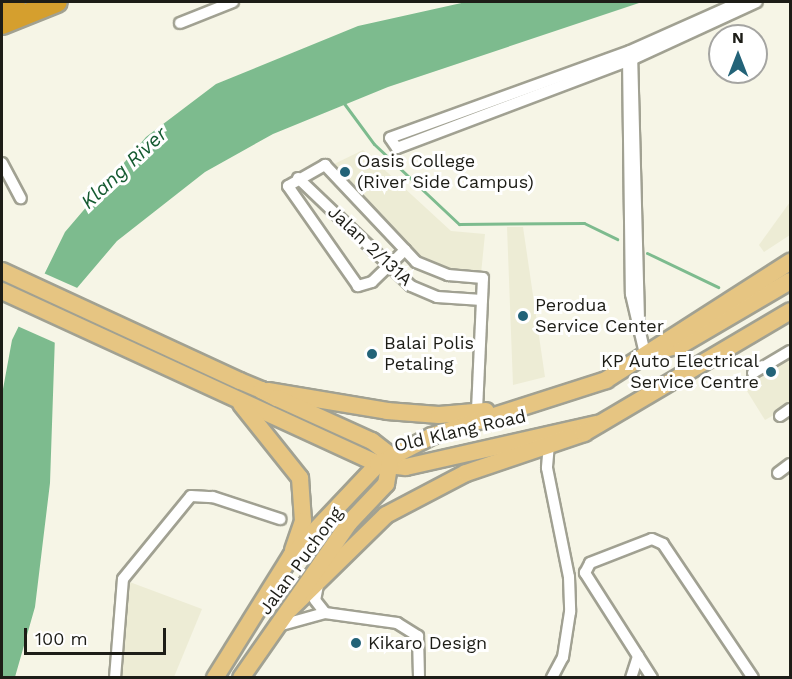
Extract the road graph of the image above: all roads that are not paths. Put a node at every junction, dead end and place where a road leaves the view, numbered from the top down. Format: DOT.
graph roads {
  1 [pos="15,2"];
  2 [pos="57,2"];
  3 [pos="233,2"];
  4 [pos="740,2"];
  5 [pos="757,2"];
  6 [pos="2,7"];
  7 [pos="180,23"];
  8 [pos="2,24"];
  9 [pos="631,57"];
  10 [pos="2,163"];
  11 [pos="298,178"];
  12 [pos="21,198"];
  13 [pos="405,250"];
  14 [pos="790,262"];
  15 [pos="387,266"];
  16 [pos="2,271"];
  17 [pos="790,281"];
  18 [pos="2,291"];
  19 [pos="482,300"];
  20 [pos="790,311"];
  21 [pos="790,351"];
  22 [pos="653,354"];
  23 [pos="753,373"];
  24 [pos="261,390"];
  25 [pos="563,398"];
  26 [pos="240,401"];
  27 [pos="790,409"];
  28 [pos="477,412"];
  29 [pos="780,416"];
  30 [pos="597,424"];
  31 [pos="549,444"];
  32 [pos="387,462"];
  33 [pos="790,464"];
  34 [pos="778,473"];
  35 [pos="280,519"];
  36 [pos="291,556"];
  37 [pos="318,585"];
  38 [pos="290,609"];
  39 [pos="325,613"];
  40 [pos="278,627"];
  41 [pos="638,656"];
  42 [pos="115,678"];
  43 [pos="215,678"];
  44 [pos="241,678"];
  45 [pos="419,678"];
  46 [pos="552,678"];
  47 [pos="632,678"];
  48 [pos="652,678"];
  49 [pos="753,678"];
  1 -- 6 [label="highway"];
  2 -- 8 [label="highway"];
  3 -- 7 [label="street"];
  4 -- 9 [label="street"];
  5 -- 9 [label="street"];
  9 -- 9 [label="street"];
  9 -- 22 [label="street"];
  10 -- 12 [label="street"];
  11 -- 13 [label="street"];
  11 -- 15 [label="street, Jalan 2/131A"];
  11 -- 15 [label="street"];
  13 -- 15 [label="street"];
  13 -- 19 [label="street"];
  14 -- 22 [label="main road, Old Klang Road"];
  15 -- 19 [label="street, Jalan 2/131A"];
  16 -- 24 [label="main road, Old Klang Road"];
  17 -- 22 [label="main road"];
  18 -- 26 [label="main road, Old Klang Road"];
  19 -- 28 [label="street"];
  20 -- 30 [label="main road, Old Klang Road"];
  21 -- 23 [label="street"];
  22 -- 25 [label="main road, Old Klang Road"];
  24 -- 28 [label="main road"];
  24 -- 32 [label="main road, Old Klang Road"];
  25 -- 28 [label="main road"];
  25 -- 32 [label="main road, Old Klang Road"];
  26 -- 32 [label="main road, Old Klang Road"];
  26 -- 36 [label="main road"];
  27 -- 29 [label="street"];
  30 -- 31 [label="main road"];
  30 -- 32 [label="main road, Old Klang Road"];
  31 -- 37 [label="main road"];
  31 -- 46 [label="street"];
  32 -- 36 [label="main road, Jalan Puchong"];
  32 -- 38 [label="main road, Jalan Puchong"];
  33 -- 34 [label="street"];
  35 -- 42 [label="street"];
  36 -- 43 [label="main road, Jalan Puchong"];
  37 -- 38 [label="main road"];
  37 -- 39 [label="street"];
  38 -- 40 [label="main road, Jalan Puchong"];
  39 -- 40 [label="street"];
  39 -- 45 [label="street"];
  40 -- 44 [label="main road, Jalan Puchong"];
  41 -- 47 [label="street"];
  41 -- 48 [label="street"];
  41 -- 49 [label="street"];
}
